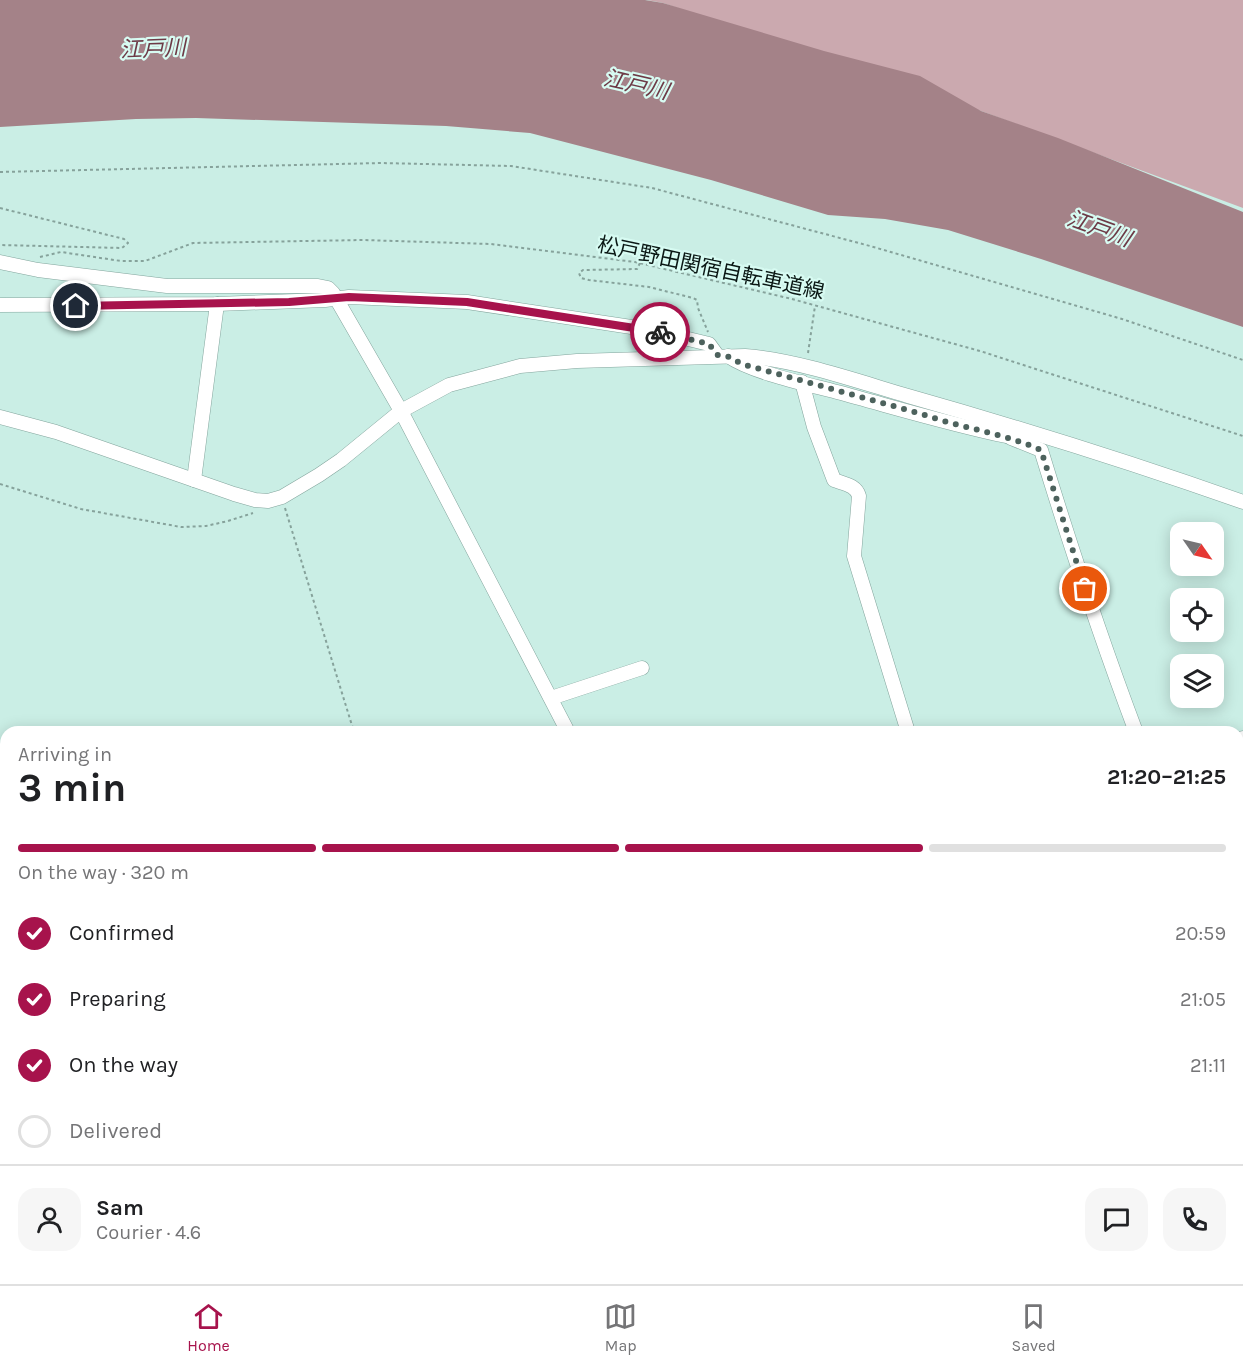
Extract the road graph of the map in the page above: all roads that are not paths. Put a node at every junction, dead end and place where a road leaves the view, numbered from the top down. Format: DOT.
graph roads {
  1 [pos="0,262"];
  2 [pos="336,299"];
  3 [pos="216,304"];
  4 [pos="0,305"];
  5 [pos="722,356"];
  6 [pos="802,382"];
  7 [pos="401,411"];
  8 [pos="0,417"];
  9 [pos="986,418"];
  10 [pos="1011,438"];
  11 [pos="194,480"];
  12 [pos="1226,496"];
  13 [pos="1243,502"];
  14 [pos="1243,512"];
  15 [pos="642,668"];
  16 [pos="551,698"];
  17 [pos="565,726"];
  18 [pos="906,726"];
  19 [pos="1134,726"];
  1 -- 2 [label="street"];
  2 -- 3 [label="street"];
  2 -- 5 [label="street"];
  2 -- 7 [label="street"];
  3 -- 4 [label="street"];
  3 -- 11 [label="street"];
  5 -- 6 [label="street"];
  5 -- 7 [label="street"];
  5 -- 9 [label="street"];
  6 -- 10 [label="street"];
  6 -- 18 [label="street"];
  7 -- 11 [label="street"];
  7 -- 16 [label="street"];
  8 -- 11 [label="street"];
  9 -- 10 [label="street"];
  9 -- 12 [label="street"];
  10 -- 19 [label="street"];
  12 -- 13 [label="street"];
  12 -- 14 [label="street"];
  15 -- 16 [label="street"];
  16 -- 17 [label="street"];
}
